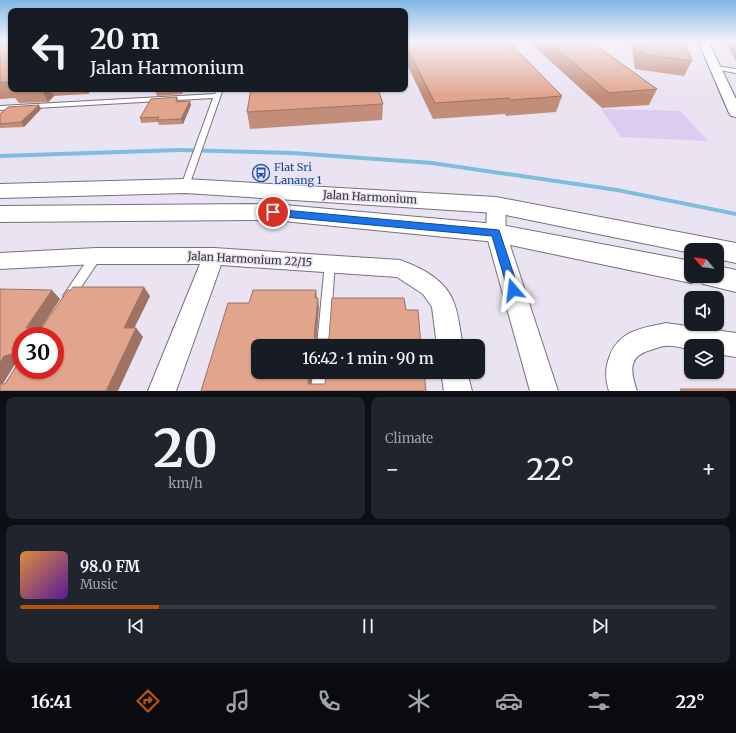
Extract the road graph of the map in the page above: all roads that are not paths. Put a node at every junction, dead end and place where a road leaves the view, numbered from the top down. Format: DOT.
graph roads {
  1 [pos="712,59"];
  2 [pos="716,68"];
  3 [pos="736,71"];
  4 [pos="218,92"];
  5 [pos="0,108"];
  6 [pos="736,113"];
  7 [pos="185,186"];
  8 [pos="0,191"];
  9 [pos="496,205"];
  10 [pos="0,214"];
  11 [pos="496,233"];
  12 [pos="736,253"];
  13 [pos="96,256"];
  14 [pos="214,256"];
  15 [pos="0,262"];
  16 [pos="330,263"];
  17 [pos="684,271"];
  18 [pos="724,278"];
  19 [pos="736,281"];
  20 [pos="65,303"];
  21 [pos="323,339"];
  22 [pos="449,339"];
  23 [pos="736,345"];
  24 [pos="319,379"];
  25 [pos="455,379"];
  26 [pos="162,391"];
  27 [pos="318,391"];
  28 [pos="458,391"];
  29 [pos="544,391"];
  30 [pos="623,391"];
  1 -- 2 [label="street"];
  2 -- 3 [label="lane"];
  2 -- 6 [label="street"];
  4 -- 5 [label="lane"];
  4 -- 7 [label="lane"];
  7 -- 8 [label="main road, Jalan Harmonium"];
  7 -- 9 [label="main road, Jalan Harmonium"];
  9 -- 11 [label="street"];
  9 -- 12 [label="main road, Jalan Harmonium"];
  10 -- 11 [label="main road, Jalan Harmonium"];
  11 -- 17 [label="main road, Jalan Harmonium"];
  11 -- 29 [label="street"];
  13 -- 14 [label="street, Jalan Harmonium 22/15"];
  13 -- 15 [label="street, Jalan Harmonium 22/15"];
  13 -- 20 [label="lane"];
  14 -- 16 [label="street, Jalan Harmonium 22/15"];
  14 -- 26 [label="street"];
  16 -- 21 [label="lane"];
  16 -- 22 [label="street, Jalan Harmonium 22/15"];
  18 -- 19 [label="main road"];
  23 -- 30 [label="street"];
  24 -- 27 [label="lane"];
  25 -- 28 [label="street"];
}
